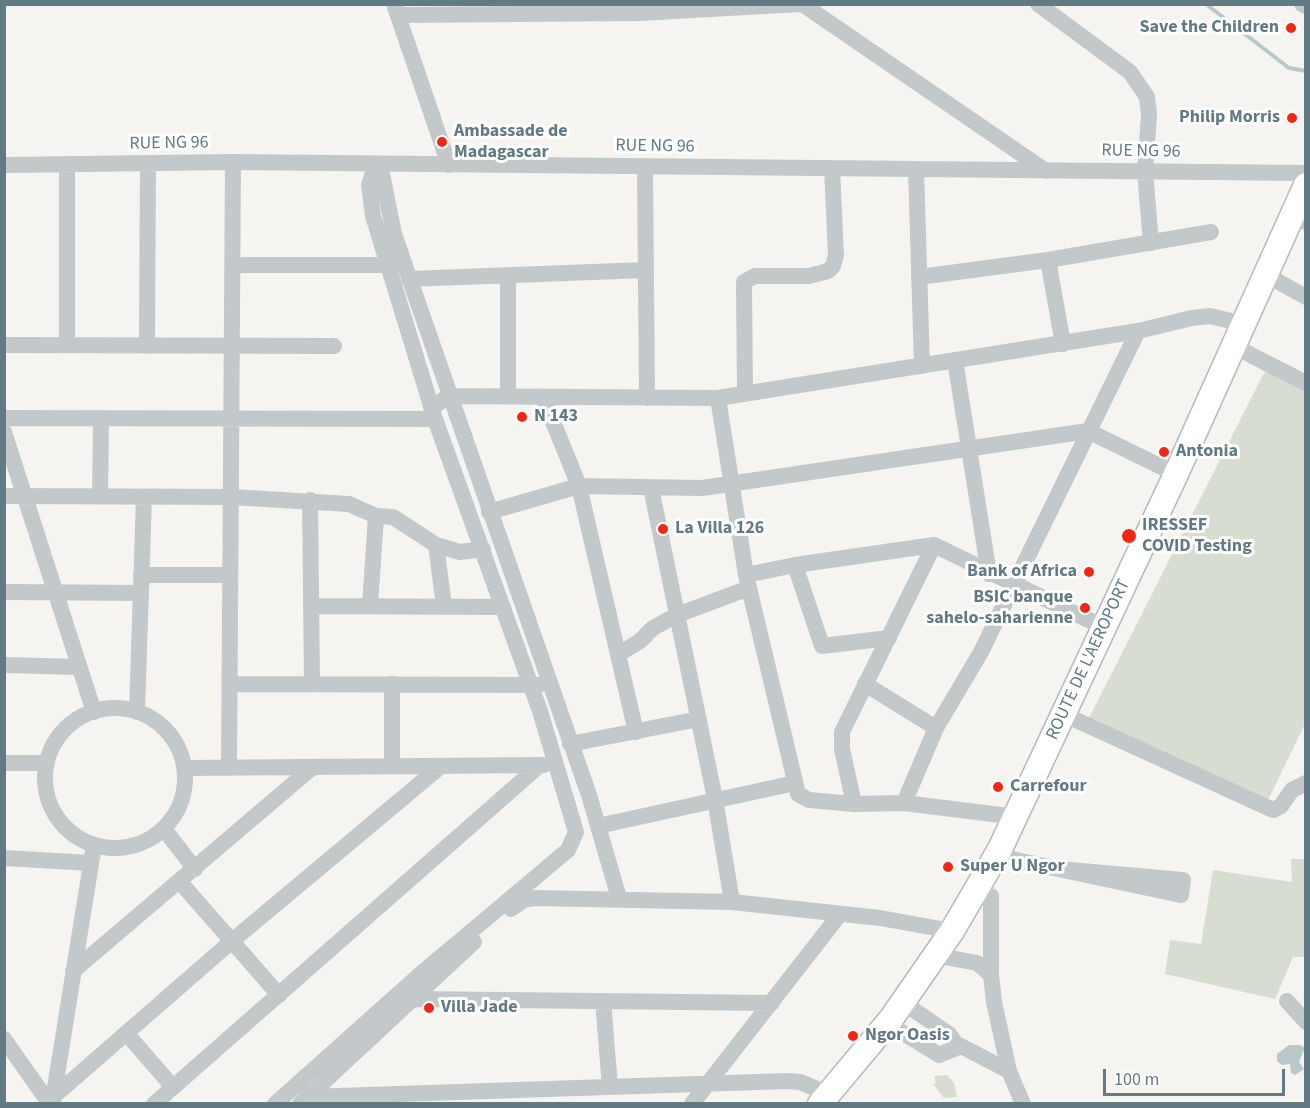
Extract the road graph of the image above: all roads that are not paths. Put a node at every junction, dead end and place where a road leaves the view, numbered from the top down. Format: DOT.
graph roads {
  1 [pos="801,4"];
  2 [pos="1038,4"];
  3 [pos="637,9"];
  4 [pos="396,10"];
  5 [pos="463,10"];
  6 [pos="233,162"];
  7 [pos="148,164"];
  8 [pos="4,165"];
  9 [pos="67,165"];
  10 [pos="449,165"];
  11 [pos="380,166"];
  12 [pos="645,167"];
  13 [pos="832,169"];
  14 [pos="916,169"];
  15 [pos="1046,171"];
  16 [pos="1145,172"];
  17 [pos="1305,173"];
  18 [pos="1305,185"];
  19 [pos="1305,220"];
  20 [pos="1211,232"];
  21 [pos="1150,243"];
  22 [pos="1048,260"];
  23 [pos="233,265"];
  24 [pos="388,265"];
  25 [pos="645,270"];
  26 [pos="508,275"];
  27 [pos="919,278"];
  28 [pos="409,279"];
  29 [pos="1277,281"];
  30 [pos="1305,297"];
  31 [pos="1243,324"];
  32 [pos="1138,331"];
  33 [pos="1063,344"];
  34 [pos="4,345"];
  35 [pos="67,345"];
  36 [pos="147,346"];
  37 [pos="232,346"];
  38 [pos="334,346"];
  39 [pos="1245,352"];
  40 [pos="956,360"];
  41 [pos="922,366"];
  42 [pos="1305,383"];
  43 [pos="745,394"];
  44 [pos="449,396"];
  45 [pos="508,396"];
  46 [pos="543,397"];
  47 [pos="647,398"];
  48 [pos="718,398"];
  49 [pos="433,414"];
  50 [pos="4,418"];
  51 [pos="101,418"];
  52 [pos="231,419"];
  53 [pos="1088,431"];
  54 [pos="4,432"];
  55 [pos="969,447"];
  56 [pos="1176,474"];
  57 [pos="734,484"];
  58 [pos="579,486"];
  59 [pos="651,488"];
  60 [pos="4,496"];
  61 [pos="25,496"];
  62 [pos="100,496"];
  63 [pos="144,497"];
  64 [pos="231,497"];
  65 [pos="310,500"];
  66 [pos="489,512"];
  67 [pos="375,516"];
  68 [pos="436,545"];
  69 [pos="934,545"];
  70 [pos="483,549"];
  71 [pos="795,565"];
  72 [pos="989,574"];
  73 [pos="141,575"];
  74 [pos="230,576"];
  75 [pos="748,582"];
  76 [pos="1012,584"];
  77 [pos="4,592"];
  78 [pos="56,593"];
  79 [pos="141,593"];
  80 [pos="313,606"];
  81 [pos="370,606"];
  82 [pos="444,606"];
  83 [pos="503,607"];
  84 [pos="676,615"];
  85 [pos="1103,627"];
  86 [pos="890,638"];
  87 [pos="619,654"];
  88 [pos="4,665"];
  89 [pos="80,667"];
  90 [pos="230,684"];
  91 [pos="312,684"];
  92 [pos="392,684"];
  93 [pos="865,684"];
  94 [pos="530,685"];
  95 [pos="549,685"];
  96 [pos="137,711"];
  97 [pos="94,712"];
  98 [pos="699,719"];
  99 [pos="1076,720"];
  100 [pos="936,728"];
  101 [pos="636,732"];
  102 [pos="570,744"];
  103 [pos="4,763"];
  104 [pos="47,763"];
  105 [pos="540,765"];
  106 [pos="557,765"];
  107 [pos="392,766"];
  108 [pos="441,766"];
  109 [pos="313,767"];
  110 [pos="185,768"];
  111 [pos="229,768"];
  112 [pos="795,783"];
  113 [pos="1305,783"];
  114 [pos="715,799"];
  115 [pos="903,803"];
  116 [pos="854,804"];
  117 [pos="1017,817"];
  118 [pos="598,826"];
  119 [pos="164,829"];
  120 [pos="94,845"];
  121 [pos="4,858"];
  122 [pos="1012,859"];
  123 [pos="91,863"];
  124 [pos="195,869"];
  125 [pos="1058,869"];
  126 [pos="180,882"];
  127 [pos="991,896"];
  128 [pos="619,898"];
  129 [pos="732,902"];
  130 [pos="840,914"];
  131 [pos="952,931"];
  132 [pos="232,941"];
  133 [pos="950,958"];
  134 [pos="73,971"];
  135 [pos="991,975"];
  136 [pos="279,995"];
  137 [pos="414,999"];
  138 [pos="603,1001"];
  139 [pos="1287,1001"];
  140 [pos="772,1003"];
  141 [pos="914,1010"];
  142 [pos="1305,1022"];
  143 [pos="900,1031"];
  144 [pos="126,1033"];
  145 [pos="4,1039"];
  146 [pos="957,1046"];
  147 [pos="1009,1071"];
  148 [pos="709,1084"];
  149 [pos="173,1087"];
  150 [pos="610,1087"];
  151 [pos="302,1095"];
  152 [pos="545,1096"];
  153 [pos="829,1100"];
  154 [pos="52,1101"];
  155 [pos="154,1104"];
  156 [pos="275,1104"];
  157 [pos="692,1104"];
  158 [pos="1023,1104"];
  1 -- 3 [label="street"];
  1 -- 15 [label="street"];
  2 -- 16 [label="street"];
  3 -- 5 [label="street"];
  4 -- 5 [label="street"];
  4 -- 10 [label="street"];
  6 -- 7 [label="street, RUE NG 96"];
  6 -- 11 [label="street, RUE NG 96"];
  6 -- 23 [label="street"];
  7 -- 9 [label="street, RUE NG 96"];
  7 -- 36 [label="street"];
  8 -- 9 [label="street, RUE NG 96"];
  9 -- 35 [label="street"];
  10 -- 11 [label="street, RUE NG 96"];
  10 -- 12 [label="street, RUE NG 96"];
  11 -- 24 [label="street"];
  11 -- 28 [label="street"];
  12 -- 13 [label="street, RUE NG 96"];
  12 -- 25 [label="street"];
  13 -- 14 [label="street, RUE NG 96"];
  13 -- 43 [label="street"];
  14 -- 15 [label="street, RUE NG 96"];
  14 -- 27 [label="street"];
  15 -- 16 [label="street, RUE NG 96"];
  16 -- 17 [label="street, RUE NG 96"];
  16 -- 21 [label="street"];
  18 -- 31 [label="highway, ROUTE DE L'AEROPORT"];
  19 -- 29 [label="highway, ROUTE DE L'AEROPORT"];
  20 -- 21 [label="street"];
  21 -- 22 [label="street"];
  22 -- 27 [label="street"];
  22 -- 33 [label="street"];
  23 -- 24 [label="street"];
  23 -- 37 [label="street"];
  24 -- 49 [label="street"];
  25 -- 26 [label="street"];
  25 -- 47 [label="street"];
  26 -- 28 [label="street"];
  26 -- 45 [label="street"];
  27 -- 41 [label="street"];
  28 -- 44 [label="street"];
  29 -- 30 [label="street"];
  29 -- 39 [label="highway, ROUTE DE L'AEROPORT"];
  31 -- 32 [label="street"];
  31 -- 56 [label="highway, ROUTE DE L'AEROPORT"];
  32 -- 33 [label="street"];
  32 -- 53 [label="street"];
  33 -- 40 [label="street"];
  34 -- 35 [label="street"];
  35 -- 36 [label="street"];
  36 -- 37 [label="street"];
  37 -- 38 [label="street"];
  37 -- 52 [label="street"];
  39 -- 42 [label="street"];
  39 -- 99 [label="highway, ROUTE DE L'AEROPORT"];
  40 -- 41 [label="street"];
  40 -- 55 [label="street"];
  41 -- 43 [label="street"];
  43 -- 48 [label="street"];
  44 -- 45 [label="street"];
  44 -- 49 [label="street"];
  44 -- 66 [label="street"];
  45 -- 46 [label="street"];
  46 -- 47 [label="street"];
  46 -- 58 [label="street"];
  47 -- 48 [label="street"];
  48 -- 57 [label="street"];
  49 -- 52 [label="street"];
  49 -- 70 [label="street"];
  50 -- 51 [label="street"];
  51 -- 52 [label="street"];
  51 -- 62 [label="street"];
  52 -- 64 [label="street"];
  53 -- 55 [label="street"];
  53 -- 56 [label="street"];
  53 -- 76 [label="street"];
  54 -- 61 [label="street"];
  55 -- 57 [label="street"];
  55 -- 72 [label="street"];
  56 -- 85 [label="highway, ROUTE DE L'AEROPORT"];
  57 -- 59 [label="street"];
  57 -- 75 [label="street"];
  58 -- 59 [label="street"];
  58 -- 66 [label="street"];
  58 -- 87 [label="street"];
  59 -- 84 [label="street"];
  60 -- 61 [label="street"];
  61 -- 62 [label="street"];
  61 -- 78 [label="street"];
  62 -- 63 [label="street"];
  63 -- 64 [label="street"];
  63 -- 73 [label="street"];
  64 -- 65 [label="street"];
  64 -- 74 [label="street"];
  65 -- 67 [label="street"];
  65 -- 80 [label="street"];
  66 -- 95 [label="street"];
  67 -- 68 [label="street"];
  67 -- 81 [label="street"];
  68 -- 70 [label="street"];
  68 -- 82 [label="street"];
  69 -- 71 [label="street"];
  69 -- 72 [label="street"];
  69 -- 86 [label="street"];
  70 -- 83 [label="street"];
  71 -- 75 [label="street"];
  71 -- 86 [label="street"];
  72 -- 76 [label="street"];
  73 -- 74 [label="street"];
  73 -- 79 [label="street"];
  74 -- 90 [label="street"];
  75 -- 84 [label="street"];
  75 -- 112 [label="street"];
  76 -- 85 [label="street"];
  76 -- 100 [label="street"];
  77 -- 78 [label="street"];
  78 -- 79 [label="street"];
  78 -- 89 [label="street"];
  79 -- 96 [label="street"];
  80 -- 81 [label="street"];
  80 -- 91 [label="street"];
  81 -- 82 [label="street"];
  82 -- 83 [label="street"];
  83 -- 94 [label="street"];
  84 -- 87 [label="street"];
  84 -- 98 [label="street"];
  85 -- 117 [label="highway, ROUTE DE L'AEROPORT"];
  86 -- 93 [label="street"];
  87 -- 101 [label="street"];
  88 -- 89 [label="street"];
  89 -- 97 [label="street"];
  90 -- 91 [label="street"];
  90 -- 111 [label="street"];
  91 -- 92 [label="street"];
  92 -- 94 [label="street"];
  92 -- 107 [label="street"];
  93 -- 100 [label="street"];
  93 -- 116 [label="street"];
  94 -- 95 [label="street"];
  94 -- 106 [label="street"];
  95 -- 102 [label="street"];
  96 -- 97 [label="street"];
  96 -- 110 [label="street"];
  97 -- 104 [label="street"];
  98 -- 101 [label="street"];
  98 -- 114 [label="street"];
  99 -- 113 [label="street"];
  99 -- 122 [label="highway, ROUTE DE L'AEROPORT"];
  100 -- 115 [label="street"];
  101 -- 102 [label="street"];
  102 -- 118 [label="street"];
  103 -- 104 [label="street"];
  104 -- 120 [label="street"];
  105 -- 106 [label="street"];
  105 -- 108 [label="street"];
  105 -- 136 [label="street"];
  106 -- 151 [label="street"];
  107 -- 108 [label="street"];
  107 -- 109 [label="street"];
  108 -- 132 [label="street"];
  109 -- 111 [label="street"];
  109 -- 124 [label="street"];
  110 -- 111 [label="street"];
  110 -- 119 [label="street"];
  112 -- 114 [label="street"];
  112 -- 116 [label="street"];
  114 -- 118 [label="street"];
  114 -- 129 [label="street"];
  115 -- 116 [label="street"];
  115 -- 117 [label="street"];
  117 -- 131 [label="highway, ROUTE DE L'AEROPORT"];
  118 -- 128 [label="street"];
  119 -- 120 [label="street"];
  119 -- 124 [label="street"];
  120 -- 123 [label="street"];
  121 -- 123 [label="street"];
  122 -- 125 [label="street"];
  122 -- 127 [label="highway, ROUTE DE L'AEROPORT"];
  123 -- 134 [label="street"];
  124 -- 126 [label="street"];
  125 -- 125 [label="street"];
  126 -- 132 [label="street"];
  126 -- 134 [label="street"];
  127 -- 133 [label="highway, ROUTE DE L'AEROPORT"];
  127 -- 135 [label="street"];
  128 -- 129 [label="street"];
  128 -- 137 [label="street"];
  129 -- 130 [label="street"];
  130 -- 131 [label="street"];
  130 -- 140 [label="street"];
  131 -- 153 [label="highway, ROUTE DE L'AEROPORT"];
  132 -- 136 [label="street"];
  132 -- 144 [label="street"];
  133 -- 135 [label="street"];
  133 -- 141 [label="highway, ROUTE DE L'AEROPORT"];
  134 -- 154 [label="street"];
  135 -- 147 [label="street"];
  136 -- 149 [label="street"];
  137 -- 138 [label="street"];
  137 -- 151 [label="street"];
  138 -- 140 [label="street"];
  138 -- 150 [label="street"];
  139 -- 142 [label="street"];
  140 -- 148 [label="street"];
  141 -- 143 [label="highway, ROUTE DE L'AEROPORT"];
  141 -- 146 [label="street"];
  143 -- 146 [label="street"];
  143 -- 153 [label="highway, ROUTE DE L'AEROPORT"];
  144 -- 149 [label="street"];
  144 -- 154 [label="street"];
  145 -- 154 [label="street"];
  146 -- 147 [label="street"];
  147 -- 158 [label="street"];
  148 -- 150 [label="street"];
  148 -- 153 [label="street"];
  148 -- 157 [label="street"];
  149 -- 155 [label="street"];
  150 -- 152 [label="street"];
  151 -- 152 [label="street"];
  151 -- 156 [label="street"];
}
